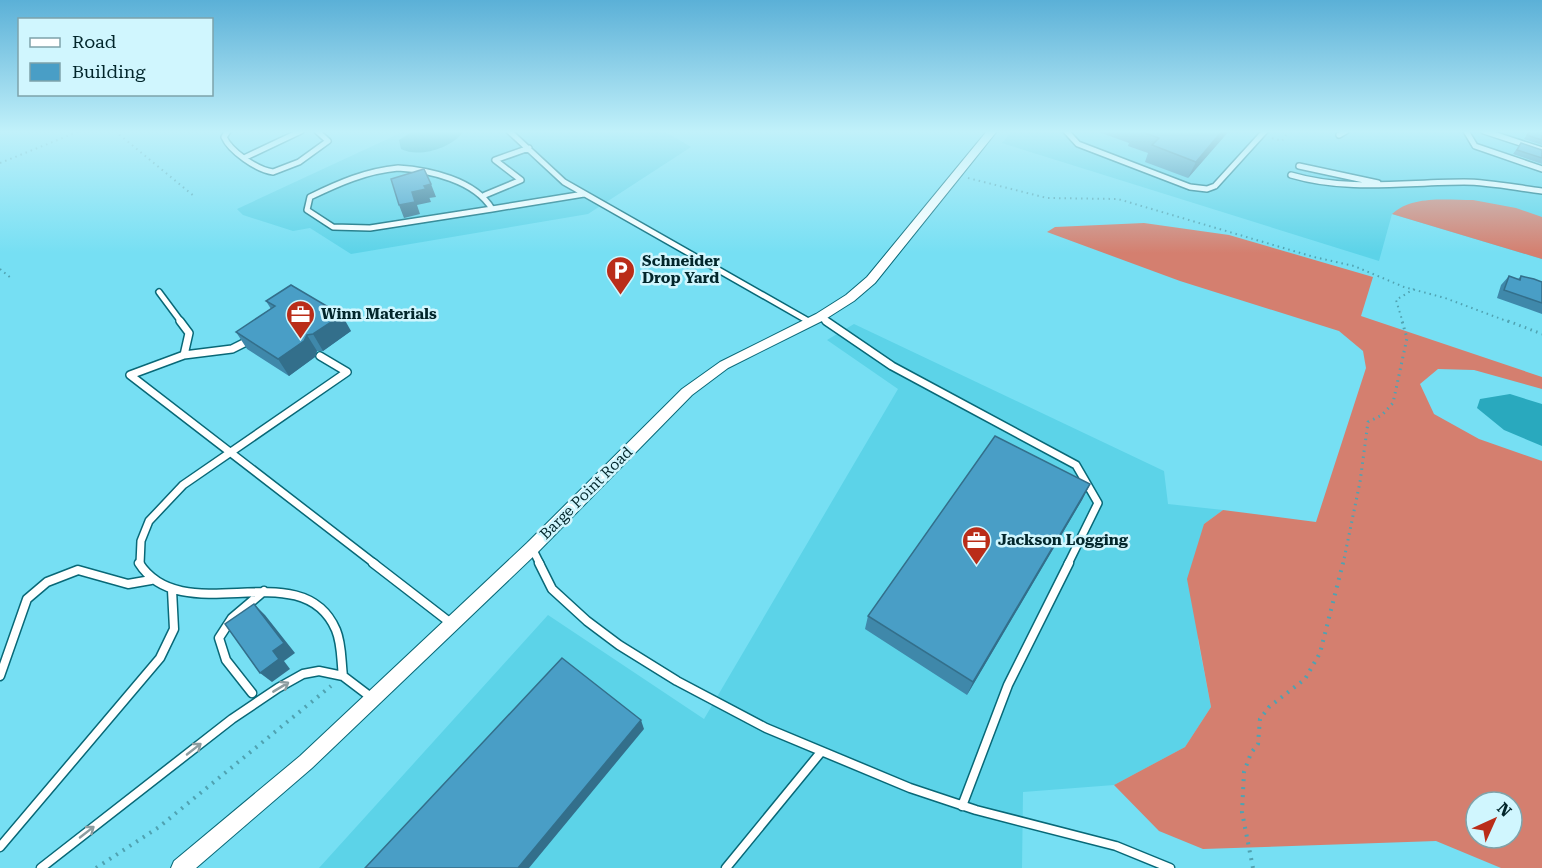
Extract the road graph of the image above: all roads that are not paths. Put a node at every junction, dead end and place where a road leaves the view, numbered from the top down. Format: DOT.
graph roads {
  1 [pos="369,172"];
  2 [pos="421,172"];
  3 [pos="510,172"];
  4 [pos="553,172"];
  5 [pos="960,172"];
  6 [pos="1150,172"];
  7 [pos="1228,172"];
  8 [pos="1326,172"];
  9 [pos="1291,176"];
  10 [pos="1393,185"];
  11 [pos="1542,191"];
  12 [pos="584,194"];
  13 [pos="485,195"];
  14 [pos="492,209"];
  15 [pos="159,292"];
  16 [pos="815,320"];
  17 [pos="253,338"];
  18 [pos="184,355"];
  19 [pos="320,356"];
  20 [pos="232,453"];
  21 [pos="532,548"];
  22 [pos="151,580"];
  23 [pos="172,590"];
  24 [pos="264,591"];
  25 [pos="452,624"];
  26 [pos="0,676"];
  27 [pos="343,676"];
  28 [pos="252,693"];
  29 [pos="373,699"];
  30 [pos="821,752"];
  31 [pos="962,806"];
  32 [pos="0,847"];
  33 [pos="41,868"];
  34 [pos="181,868"];
  35 [pos="726,868"];
  36 [pos="1170,868"];
  1 -- 14 [label="lane"];
  2 -- 13 [label="lane"];
  3 -- 13 [label="lane"];
  4 -- 12 [label="lane"];
  5 -- 16 [label="street, Barge Point Road"];
  6 -- 7 [label="lane"];
  8 -- 10 [label="lane"];
  9 -- 10 [label="lane"];
  10 -- 11 [label="lane"];
  12 -- 14 [label="lane"];
  12 -- 16 [label="lane"];
  13 -- 14 [label="lane"];
  15 -- 18 [label="lane"];
  16 -- 21 [label="street, Barge Point Road"];
  16 -- 31 [label="lane"];
  17 -- 18 [label="lane"];
  18 -- 20 [label="lane"];
  19 -- 20 [label="lane"];
  20 -- 22 [label="lane"];
  20 -- 25 [label="lane"];
  21 -- 25 [label="street, Barge Point Road"];
  21 -- 30 [label="lane"];
  22 -- 23 [label="lane"];
  22 -- 26 [label="lane"];
  23 -- 24 [label="lane"];
  23 -- 32 [label="lane"];
  24 -- 27 [label="lane"];
  24 -- 28 [label="lane"];
  25 -- 29 [label="street, Barge Point Road"];
  27 -- 29 [label="lane"];
  33 -- 27 [label="lane, one-way"];
  29 -- 34 [label="street, Barge Point Road"];
  30 -- 31 [label="lane"];
  30 -- 35 [label="lane"];
  31 -- 36 [label="lane"];
}
